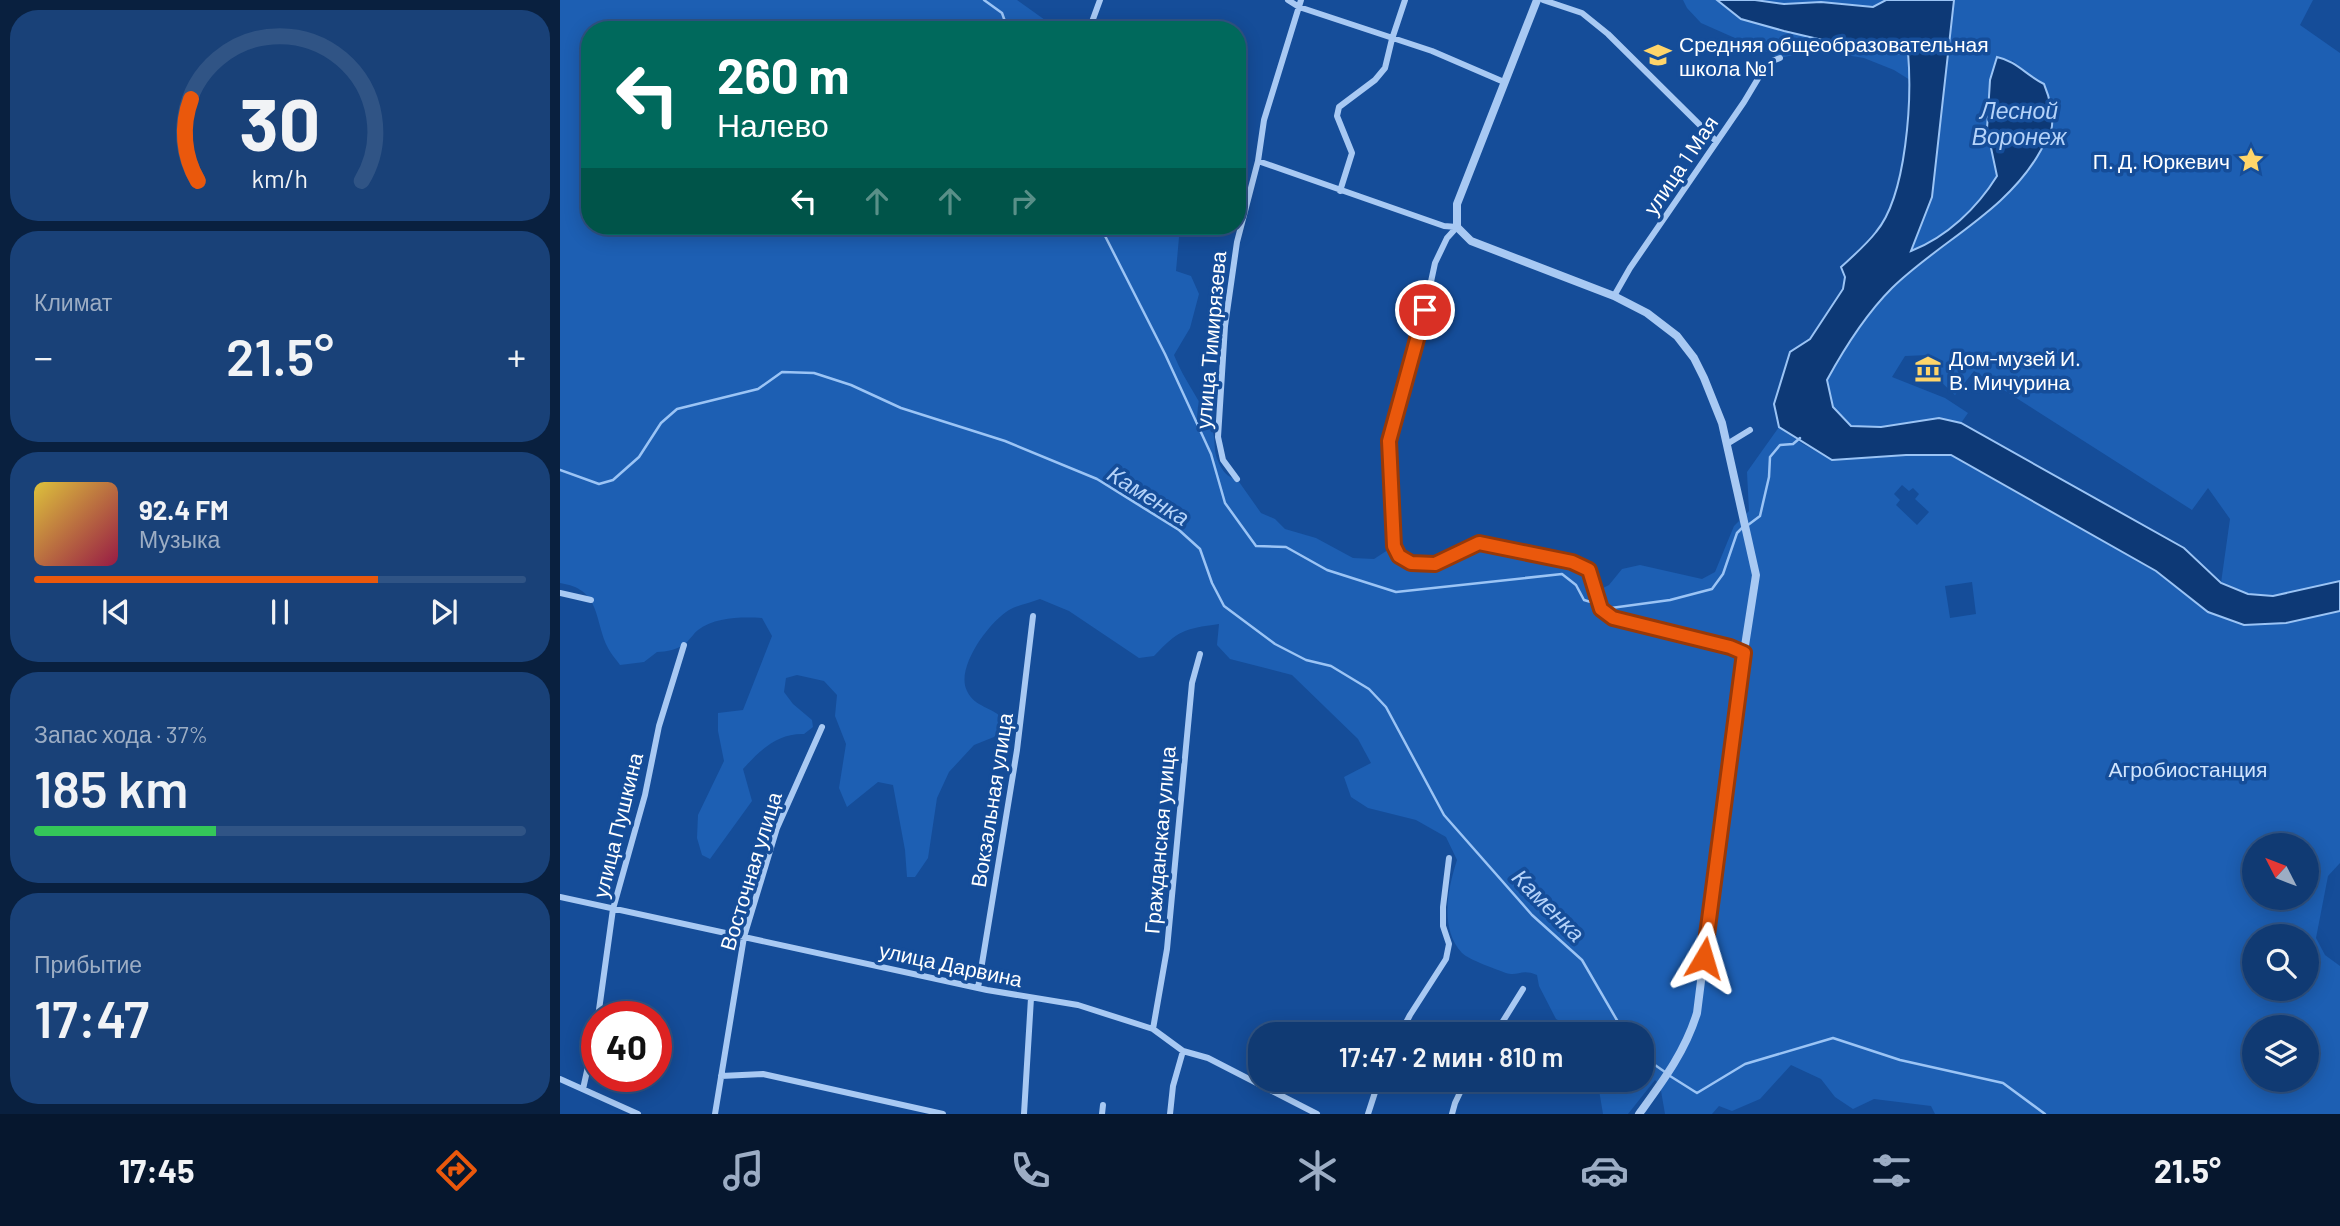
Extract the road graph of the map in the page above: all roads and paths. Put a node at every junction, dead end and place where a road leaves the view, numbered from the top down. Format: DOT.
graph roads {
  1 [pos="1100,0"];
  2 [pos="1287,0"];
  3 [pos="1405,0"];
  4 [pos="1537,0"];
  5 [pos="1543,0"];
  6 [pos="1300,4"];
  7 [pos="1092,21"];
  8 [pos="1392,39"];
  9 [pos="1780,58"];
  10 [pos="1504,82"];
  11 [pos="1716,141"];
  12 [pos="1258,161"];
  13 [pos="1340,191"];
  14 [pos="1246,207"];
  15 [pos="1457,227"];
  16 [pos="1239,235"];
  17 [pos="1614,296"];
  18 [pos="1750,429"];
  19 [pos="1727,444"];
  20 [pos="1237,479"];
  21 [pos="560,593"];
  22 [pos="591,600"];
  23 [pos="1033,616"];
  24 [pos="684,645"];
  25 [pos="1744,653"];
  26 [pos="1200,654"];
  27 [pos="821,727"];
  28 [pos="1449,858"];
  29 [pos="560,897"];
  30 [pos="613,909"];
  31 [pos="744,937"];
  32 [pos="978,988"];
  33 [pos="1523,989"];
  34 [pos="1031,998"];
  35 [pos="600,1001"];
  36 [pos="1406,1022"];
  37 [pos="1502,1022"];
  38 [pos="1153,1029"];
  39 [pos="1183,1051"];
  40 [pos="721,1076"];
  41 [pos="560,1079"];
  42 [pos="581,1088"];
  43 [pos="590,1092"];
  44 [pos="1376,1092"];
  45 [pos="1461,1092"];
  46 [pos="1103,1105"];
  47 [pos="638,1114"];
  48 [pos="715,1114"];
  49 [pos="943,1114"];
  50 [pos="1024,1114"];
  51 [pos="1102,1114"];
  52 [pos="1170,1114"];
  53 [pos="1317,1114"];
  54 [pos="1368,1114"];
  55 [pos="1452,1114"];
  56 [pos="1639,1114"];
  1 -- 7 [label="street"];
  2 -- 6 [label="street"];
  3 -- 8 [label="street"];
  4 -- 10 [label="street"];
  5 -- 11 [label="street"];
  6 -- 8 [label="street"];
  6 -- 12 [label="street, улица Тимирязева"];
  8 -- 10 [label="street"];
  8 -- 13 [label="street"];
  9 -- 11 [label="street, улица 1 Мая"];
  10 -- 15 [label="street"];
  11 -- 17 [label="street, улица 1 Мая"];
  12 -- 13 [label="street"];
  12 -- 14 [label="street, улица Тимирязева"];
  13 -- 15 [label="street"];
  15 -- 17 [label="street"];
  15 -- 25 [label="street"];
  16 -- 20 [label="street, улица Тимирязева"];
  17 -- 19 [label="street"];
  18 -- 19 [label="street"];
  19 -- 25 [label="street"];
  21 -- 22 [label="street"];
  23 -- 32 [label="street, Вокзальная улица"];
  24 -- 30 [label="street, улица Пушкина"];
  25 -- 56 [label="street"];
  26 -- 38 [label="street, Гражданская улица"];
  27 -- 31 [label="street, Восточная улица"];
  28 -- 36 [label="street"];
  29 -- 30 [label="street, улица Дарвина"];
  30 -- 31 [label="street, улица Дарвина"];
  30 -- 35 [label="street, улица Пушкина"];
  31 -- 32 [label="street, улица Дарвина"];
  31 -- 40 [label="street, Восточная улица"];
  32 -- 34 [label="street, улица Дарвина"];
  33 -- 37 [label="street"];
  34 -- 38 [label="street, улица Дарвина"];
  34 -- 50 [label="street"];
  38 -- 39 [label="street, улица Дарвина"];
  39 -- 52 [label="street"];
  39 -- 53 [label="street, улица Дарвина"];
  40 -- 48 [label="street, Восточная улица"];
  40 -- 49 [label="street"];
  41 -- 42 [label="street"];
  43 -- 47 [label="street"];
  44 -- 54 [label="street"];
  45 -- 55 [label="street"];
  46 -- 51 [label="street"];
}
